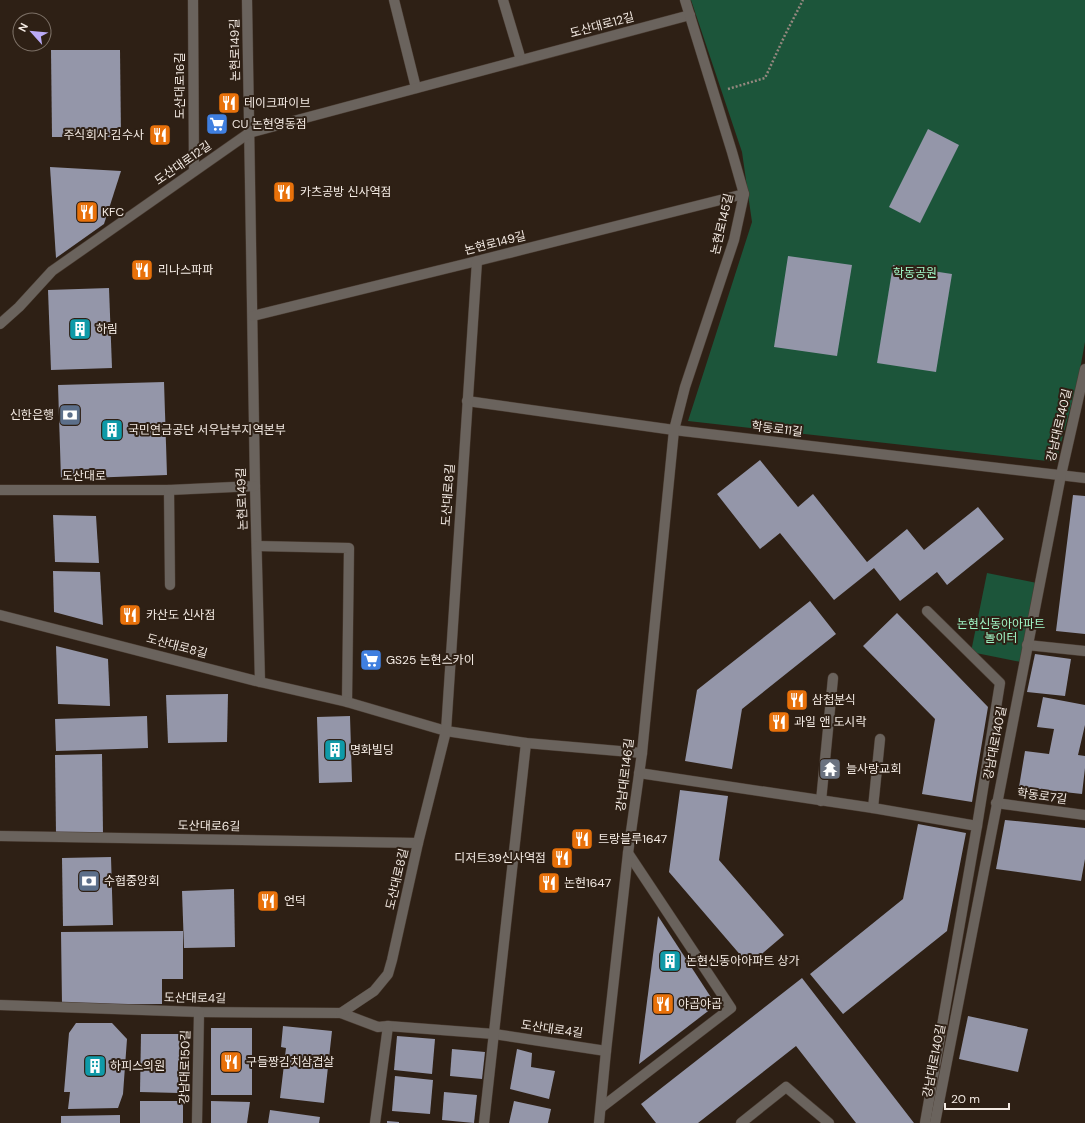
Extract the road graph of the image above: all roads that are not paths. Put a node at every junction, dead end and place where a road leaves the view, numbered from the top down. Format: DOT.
graph roads {
  1 [pos="193,0"];
  2 [pos="247,0"];
  3 [pos="394,0"];
  4 [pos="503,0"];
  5 [pos="685,0"];
  6 [pos="690,14"];
  7 [pos="521,60"];
  8 [pos="416,88"];
  9 [pos="249,133"];
  10 [pos="194,171"];
  11 [pos="744,194"];
  12 [pos="478,261"];
  13 [pos="253,316"];
  14 [pos="0,324"];
  15 [pos="1085,369"];
  16 [pos="467,401"];
  17 [pos="674,430"];
  18 [pos="1061,475"];
  19 [pos="1085,478"];
  20 [pos="255,486"];
  21 [pos="0,490"];
  22 [pos="169,490"];
  23 [pos="257,546"];
  24 [pos="170,585"];
  25 [pos="927,610"];
  26 [pos="0,615"];
  27 [pos="1027,644"];
  28 [pos="1085,651"];
  29 [pos="833,678"];
  30 [pos="260,682"];
  31 [pos="347,702"];
  32 [pos="446,731"];
  33 [pos="880,739"];
  34 [pos="526,743"];
  35 [pos="642,753"];
  36 [pos="639,773"];
  37 [pos="821,801"];
  38 [pos="996,803"];
  39 [pos="873,808"];
  40 [pos="1085,815"];
  41 [pos="977,826"];
  42 [pos="0,836"];
  43 [pos="418,843"];
  44 [pos="628,853"];
  45 [pos="0,1005"];
  46 [pos="199,1012"];
  47 [pos="341,1013"];
  48 [pos="388,1026"];
  49 [pos="494,1034"];
  50 [pos="606,1051"];
  51 [pos="602,1107"];
  52 [pos="197,1123"];
  53 [pos="375,1123"];
  54 [pos="484,1123"];
  55 [pos="600,1123"];
  56 [pos="741,1123"];
  57 [pos="829,1123"];
  58 [pos="925,1123"];
  59 [pos="935,1123"];
  1 -- 10 [label="street, 도산대로16길"];
  2 -- 9 [label="street, 논현로149길"];
  3 -- 8 [label="street"];
  4 -- 7 [label="street"];
  5 -- 6 [label="street, 논현로145길"];
  6 -- 7 [label="street, 도산대로12길"];
  6 -- 11 [label="street, 논현로145길"];
  7 -- 8 [label="street, 도산대로12길"];
  8 -- 9 [label="street, 도산대로12길"];
  9 -- 10 [label="street, 도산대로12길"];
  9 -- 13 [label="street, 논현로149길"];
  10 -- 14 [label="street, 도산대로12길"];
  11 -- 12 [label="street, 논현로149길"];
  11 -- 17 [label="street, 논현로145길"];
  12 -- 13 [label="street, 논현로149길"];
  12 -- 16 [label="street, 도산대로8길"];
  13 -- 20 [label="street, 논현로149길"];
  15 -- 18 [label="street, 강남대로140길"];
  16 -- 17 [label="street, 학동로11길"];
  16 -- 32 [label="street, 도산대로8길"];
  17 -- 18 [label="street, 학동로11길"];
  17 -- 35 [label="street, 강남대로146길"];
  18 -- 19 [label="street, 학동로11길"];
  18 -- 27 [label="street, 강남대로140길"];
  20 -- 22 [label="street, 도산대로"];
  20 -- 23 [label="street, 논현로149길"];
  21 -- 22 [label="street, 도산대로"];
  22 -- 24 [label="street"];
  23 -- 30 [label="street, 논현로149길"];
  23 -- 31 [label="street"];
  25 -- 41 [label="street"];
  26 -- 30 [label="street, 도산대로8길"];
  27 -- 28 [label="street"];
  27 -- 38 [label="street, 강남대로140길"];
  29 -- 37 [label="street"];
  30 -- 31 [label="street, 도산대로8길"];
  31 -- 32 [label="street, 도산대로8길"];
  32 -- 34 [label="street, 도산대로8길"];
  32 -- 43 [label="street, 도산대로8길"];
  33 -- 39 [label="street"];
  34 -- 35 [label="street, 도산대로8길"];
  34 -- 49 [label="street"];
  35 -- 36 [label="street, 강남대로146길"];
  36 -- 37 [label="street"];
  36 -- 44 [label="street, 강남대로146길"];
  37 -- 39 [label="street"];
  38 -- 40 [label="street, 학동로7길"];
  38 -- 59 [label="street, 강남대로140길"];
  39 -- 41 [label="street"];
  41 -- 58 [label="street"];
  42 -- 43 [label="street, 도산대로6길"];
  43 -- 47 [label="street, 도산대로8길"];
  44 -- 50 [label="street, 강남대로146길"];
  44 -- 51 [label="street"];
  45 -- 46 [label="street, 도산대로4길"];
  46 -- 47 [label="street, 도산대로4길"];
  46 -- 52 [label="street, 강남대로150길"];
  47 -- 48 [label="street, 도산대로4길"];
  48 -- 49 [label="street, 도산대로4길"];
  48 -- 53 [label="street"];
  49 -- 50 [label="street, 도산대로4길"];
  49 -- 54 [label="street"];
  50 -- 51 [label="street, 강남대로146길"];
  51 -- 55 [label="street, 강남대로146길"];
  56 -- 57 [label="street"];
}
